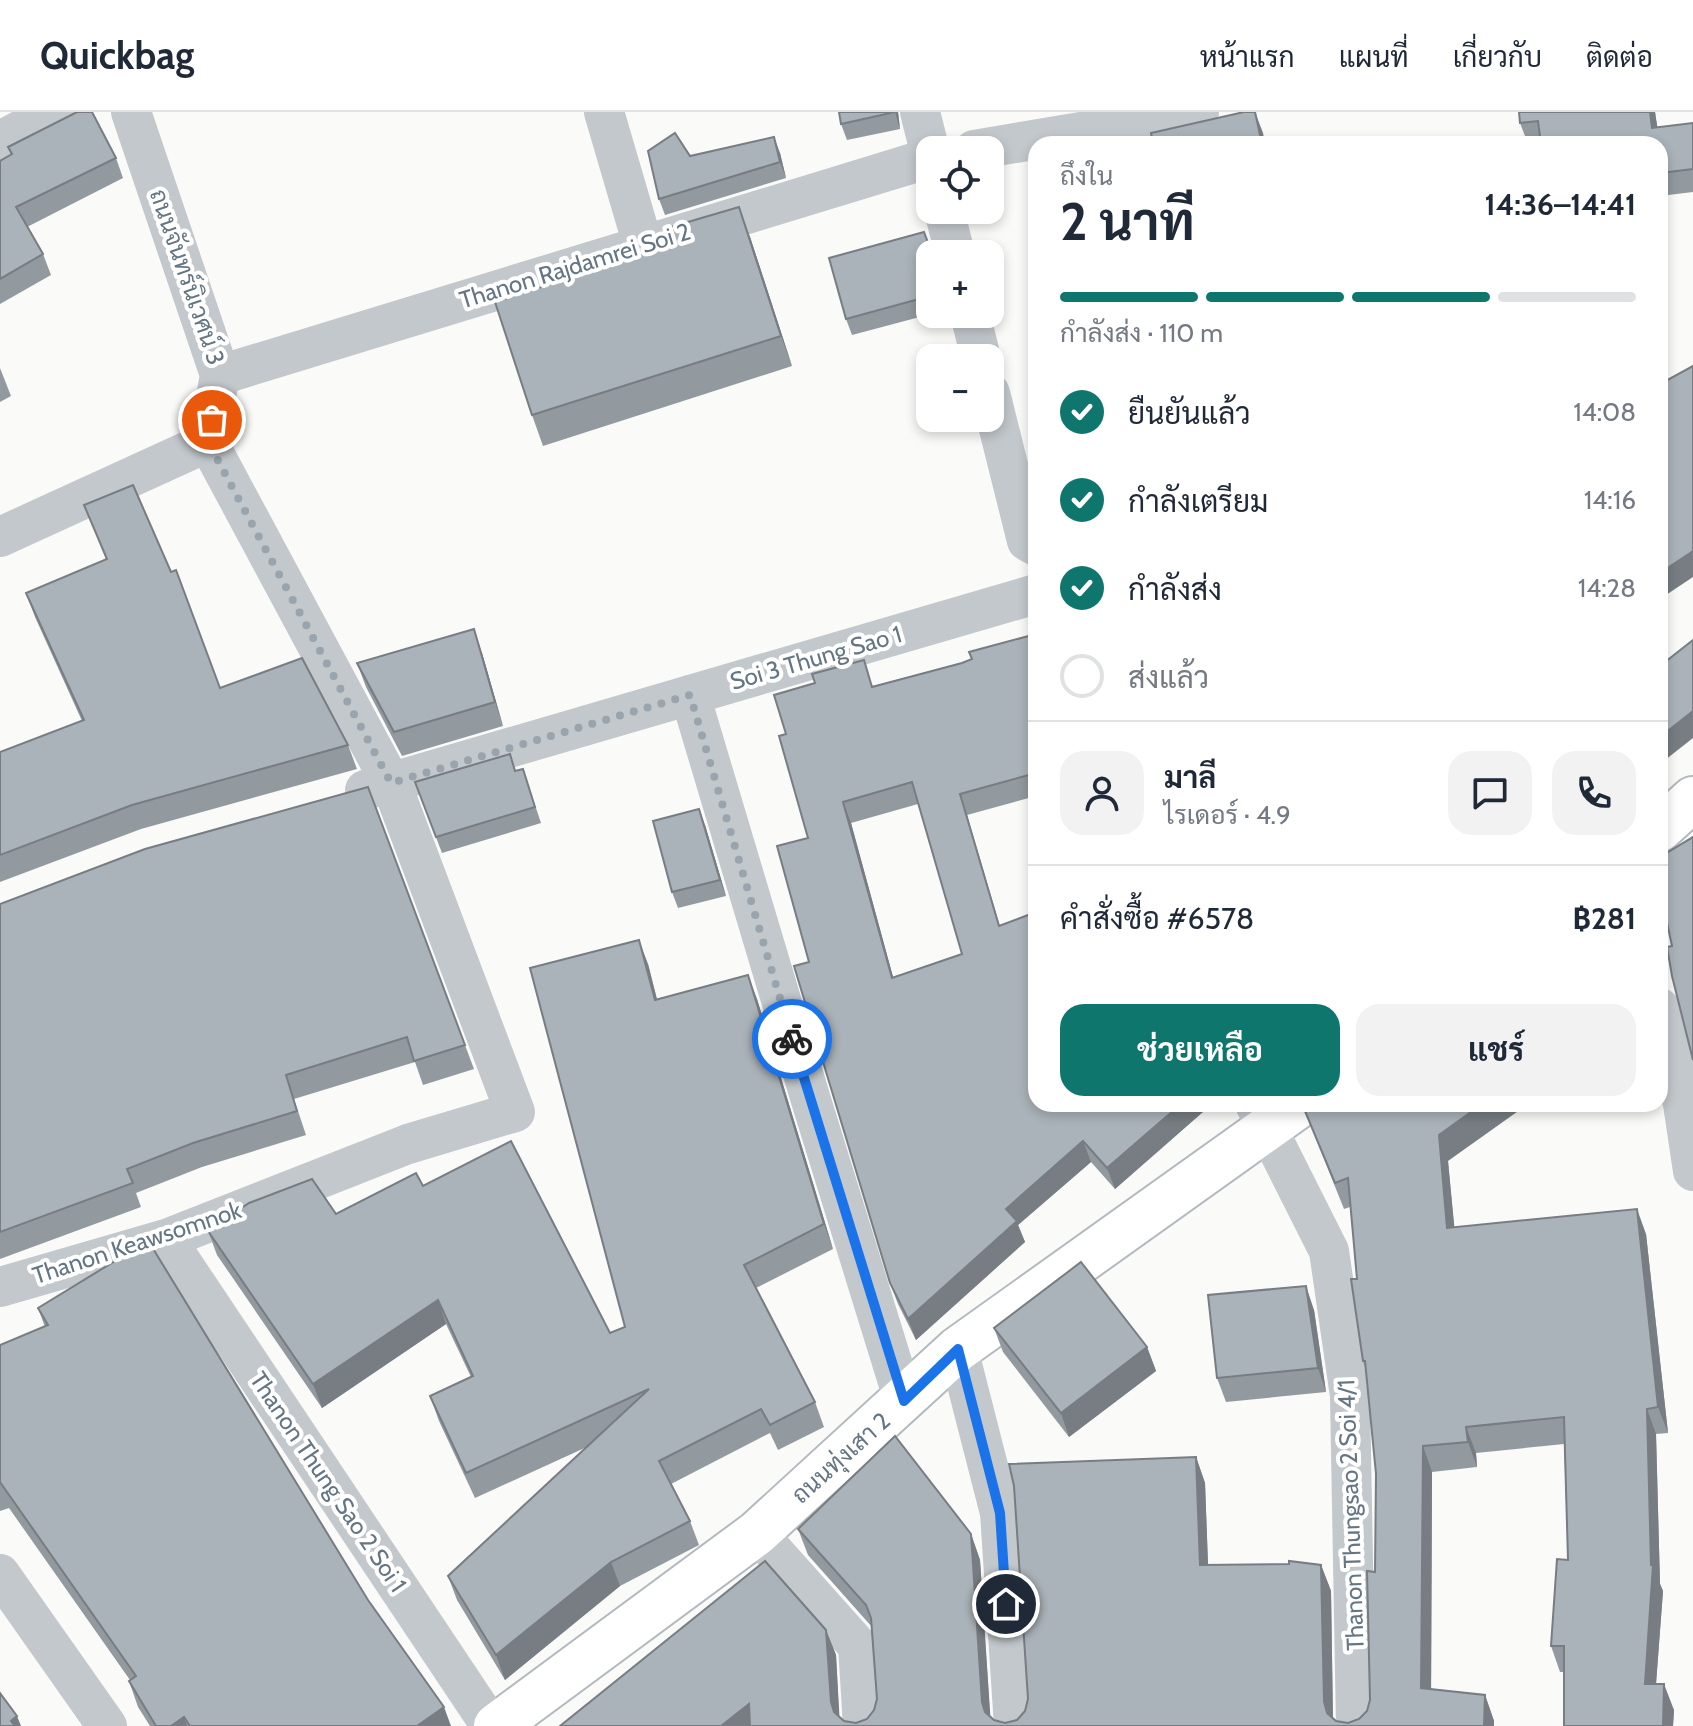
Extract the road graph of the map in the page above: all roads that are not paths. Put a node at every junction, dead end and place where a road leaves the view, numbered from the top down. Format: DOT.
graph roads {
  1 [pos="55,112"];
  2 [pos="131,112"];
  3 [pos="604,112"];
  4 [pos="920,112"];
  5 [pos="1199,112"];
  6 [pos="926,136"];
  7 [pos="1057,136"];
  8 [pos="0,141"];
  9 [pos="1028,141"];
  10 [pos="1004,145"];
  11 [pos="916,159"];
  12 [pos="643,245"];
  13 [pos="220,375"];
  14 [pos="1001,432"];
  15 [pos="208,442"];
  16 [pos="1028,525"];
  17 [pos="0,537"];
  18 [pos="1028,596"];
  19 [pos="690,695"];
  20 [pos="391,783"];
  21 [pos="1693,799"];
  22 [pos="330,800"];
  23 [pos="1668,822"];
  24 [pos="1668,1041"];
  25 [pos="1275,1112"];
  26 [pos="1693,1171"];
  27 [pos="166,1239"];
  28 [pos="0,1287"];
  29 [pos="958,1349"];
  30 [pos="904,1401"];
  31 [pos="757,1533"];
  32 [pos="0,1574"];
  33 [pos="107,1726"];
  34 [pos="494,1726"];
  35 [pos="863,1726"];
  36 [pos="1014,1726"];
  37 [pos="1356,1726"];
  1 -- 8 [label="street"];
  2 -- 13 [label="street, ถนนจันทร์นิเวศน์ 3"];
  3 -- 12 [label="street"];
  4 -- 6 [label="street"];
  5 -- 7 [label="street"];
  9 -- 10 [label="street"];
  11 -- 12 [label="street, Thanon Rajdamrei Soi 2"];
  12 -- 13 [label="street, Thanon Rajdamrei Soi 2"];
  13 -- 15 [label="street, ถนนจันทร์นิเวศน์ 3"];
  14 -- 16 [label="street"];
  15 -- 17 [label="street"];
  15 -- 20 [label="street"];
  18 -- 19 [label="street, Soi 3 Thung Sao 1"];
  19 -- 20 [label="street, Soi 3 Thung Sao 1"];
  19 -- 30 [label="street"];
  20 -- 22 [label="street, Soi 3 Thung Sao 1"];
  20 -- 27 [label="street, Thanon Keawsomnok"];
  21 -- 23 [label="street"];
  24 -- 26 [label="street"];
  25 -- 29 [label="street, ถนนทุ่งเสา 2"];
  25 -- 37 [label="street, Thanon Thungsao 2 Soi 4/1"];
  27 -- 28 [label="street, Thanon Keawsomnok"];
  27 -- 34 [label="street, Thanon Thung Sao 2 Soi 1"];
  29 -- 30 [label="street, ถนนทุ่งเสา 2"];
  29 -- 36 [label="street"];
  30 -- 31 [label="street, ถนนทุ่งเสา 2"];
  31 -- 34 [label="street, ถนนทุ่งเสา 2"];
  31 -- 35 [label="street"];
  32 -- 33 [label="street"];
}
